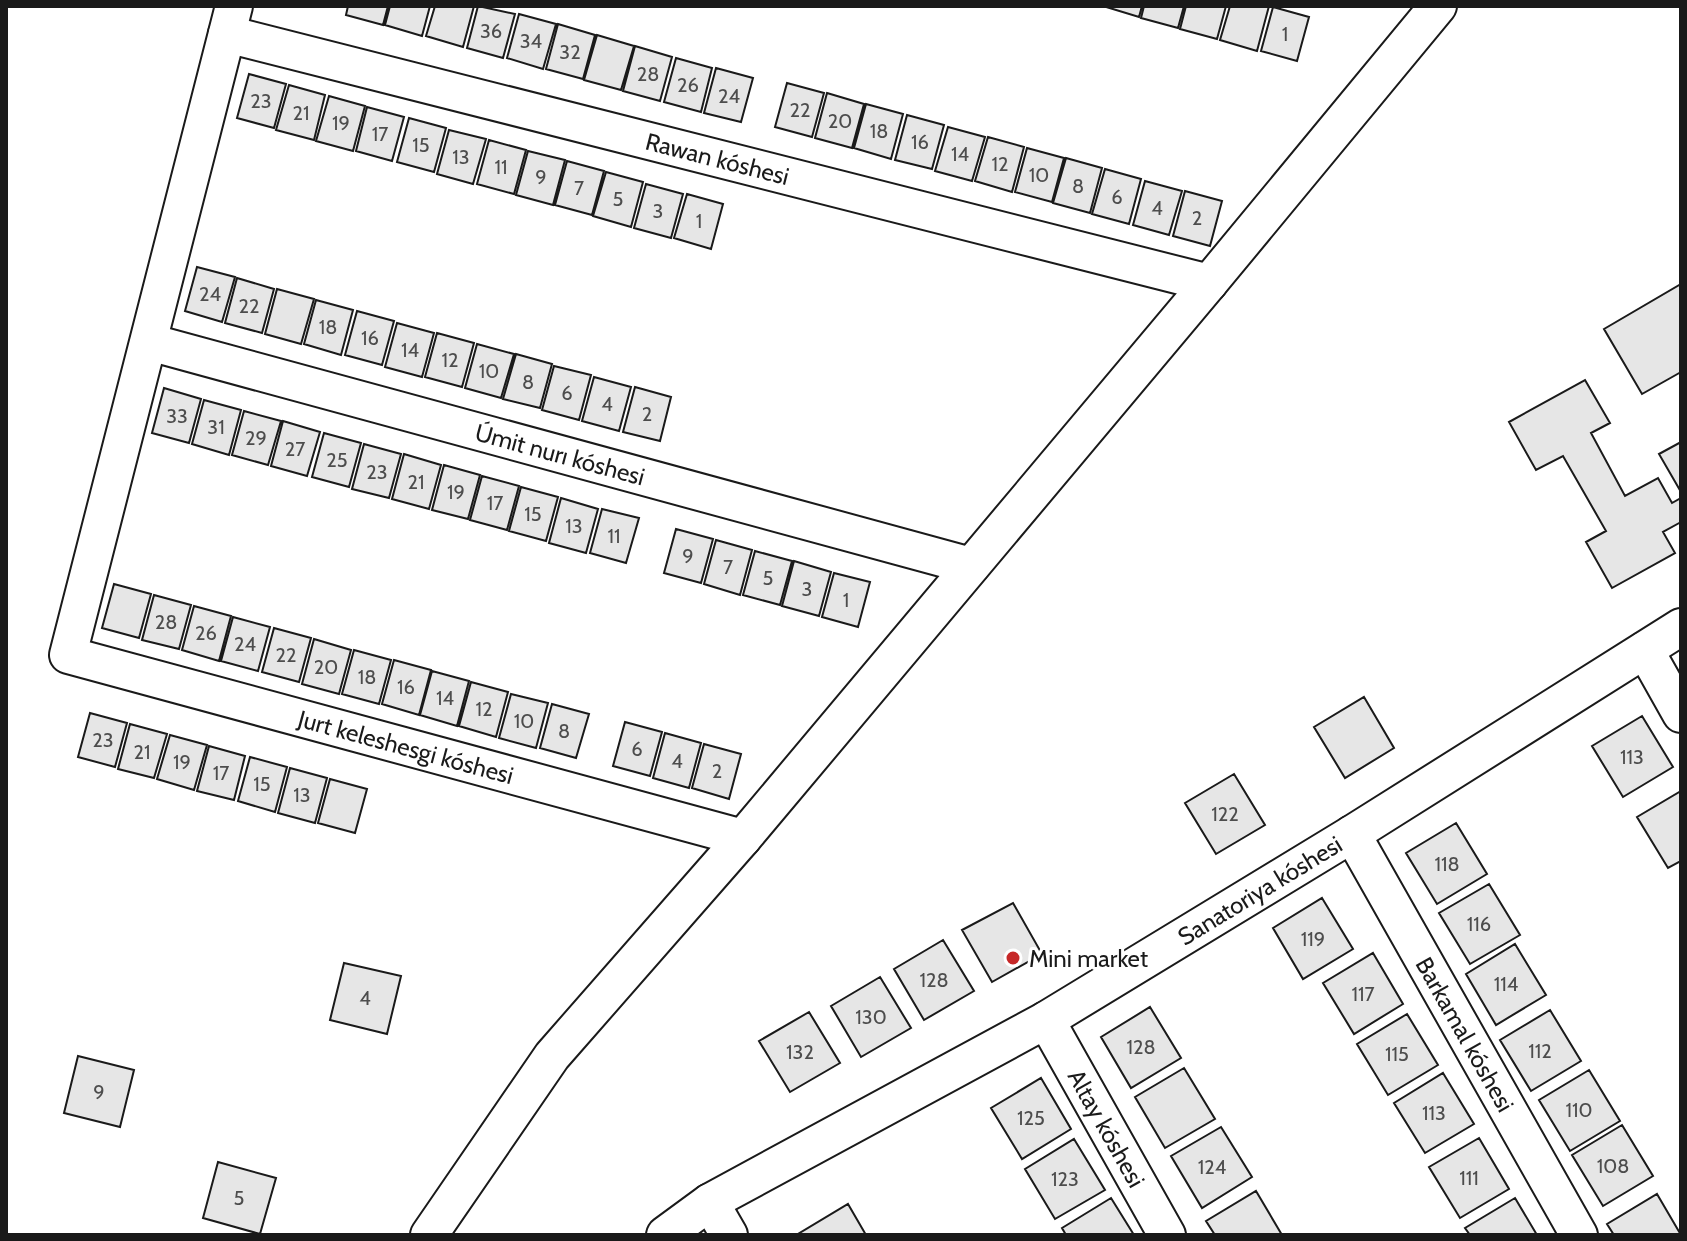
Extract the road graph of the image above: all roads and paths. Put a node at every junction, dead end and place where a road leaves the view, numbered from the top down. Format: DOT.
graph roads {
  1 [pos="1438,6"];
  2 [pos="230,20"];
  3 [pos="1209,283"];
  4 [pos="149,342"];
  5 [pos="971,566"];
  6 [pos="1681,627"];
  7 [pos="1645,650"];
  8 [pos="1681,714"];
  9 [pos="1352,834"];
  10 [pos="743,838"];
  11 [pos="1046,1020"];
  12 [pos="710,1202"];
  13 [pos="429,1235"];
  14 [pos="665,1235"];
  15 [pos="729,1235"];
  16 [pos="1167,1235"];
  17 [pos="1579,1235"];
  1 -- 3 [label="street"];
  2 -- 3 [label="street, Rawan kóshesi"];
  2 -- 4 [label="street"];
  3 -- 5 [label="street"];
  4 -- 5 [label="street, Úmit nurı kóshesi"];
  4 -- 10 [label="street, Jurt keleshesgi kóshesi"];
  5 -- 10 [label="street"];
  6 -- 7 [label="street, Sanatoriya kóshesi"];
  7 -- 8 [label="street"];
  7 -- 9 [label="street, Sanatoriya kóshesi"];
  9 -- 11 [label="street, Sanatoriya kóshesi"];
  9 -- 17 [label="street, Barkamal kóshesi"];
  10 -- 13 [label="street"];
  11 -- 12 [label="street, Sanatoriya kóshesi"];
  11 -- 16 [label="street, Altay kóshesi"];
  12 -- 14 [label="street, Sanatoriya kóshesi"];
  12 -- 15 [label="street"];
}
